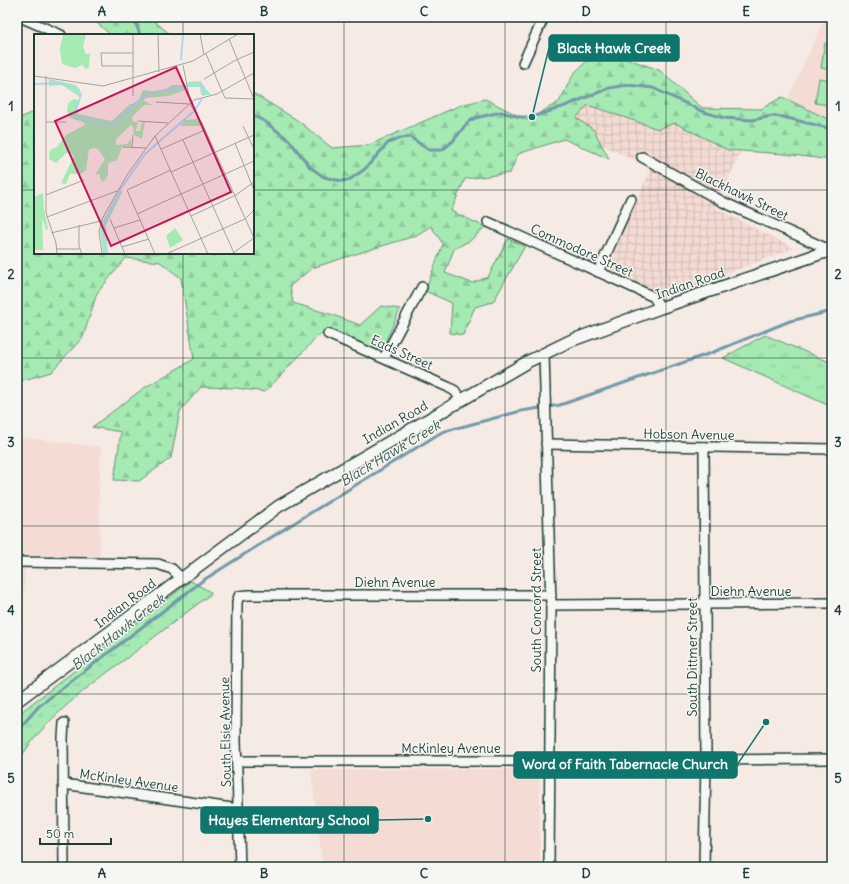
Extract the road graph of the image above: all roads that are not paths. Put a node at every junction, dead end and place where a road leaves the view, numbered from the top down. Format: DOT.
graph roads {
  1 [pos="20,17"];
  2 [pos="544,17"];
  3 [pos="59,34"];
  4 [pos="523,63"];
  5 [pos="642,157"];
  6 [pos="631,199"];
  7 [pos="488,222"];
  8 [pos="832,251"];
  9 [pos="598,272"];
  10 [pos="422,287"];
  11 [pos="660,308"];
  12 [pos="328,334"];
  13 [pos="544,353"];
  14 [pos="384,358"];
  15 [pos="461,400"];
  16 [pos="546,444"];
  17 [pos="704,447"];
  18 [pos="832,449"];
  19 [pos="17,562"];
  20 [pos="181,578"];
  21 [pos="551,595"];
  22 [pos="239,596"];
  23 [pos="832,603"];
  24 [pos="705,604"];
  25 [pos="551,605"];
  26 [pos="17,701"];
  27 [pos="64,723"];
  28 [pos="832,759"];
  29 [pos="706,760"];
  30 [pos="237,761"];
  31 [pos="549,761"];
  32 [pos="63,784"];
  33 [pos="239,809"];
  34 [pos="64,867"];
  35 [pos="240,867"];
  36 [pos="549,867"];
  37 [pos="704,867"];
  1 -- 3 [label="street"];
  2 -- 4 [label="street"];
  5 -- 8 [label="street, Blackhawk Street"];
  6 -- 9 [label="street"];
  7 -- 9 [label="street, Commodore Street"];
  8 -- 11 [label="street, Indian Road"];
  9 -- 11 [label="street, Commodore Street"];
  10 -- 14 [label="street"];
  11 -- 13 [label="street, Indian Road"];
  12 -- 14 [label="street, Eads Street"];
  13 -- 15 [label="street, Indian Road"];
  13 -- 16 [label="street, South Concord Street"];
  14 -- 15 [label="street, Eads Street"];
  15 -- 20 [label="street, Indian Road"];
  16 -- 17 [label="street, Hobson Avenue"];
  16 -- 21 [label="street, South Concord Street"];
  17 -- 18 [label="street, Hobson Avenue"];
  17 -- 24 [label="street, South Dittmer Street"];
  19 -- 20 [label="street"];
  20 -- 26 [label="street, Indian Road"];
  21 -- 22 [label="street, Diehn Avenue"];
  21 -- 25 [label="street, South Concord Street"];
  22 -- 30 [label="street, South Elsie Avenue"];
  23 -- 24 [label="street, Diehn Avenue"];
  24 -- 25 [label="street, Diehn Avenue"];
  24 -- 29 [label="street, South Dittmer Street"];
  25 -- 31 [label="street, South Concord Street"];
  27 -- 32 [label="street"];
  28 -- 29 [label="street, McKinley Avenue"];
  29 -- 31 [label="street, McKinley Avenue"];
  29 -- 37 [label="street, South Dittmer Street"];
  30 -- 31 [label="street, McKinley Avenue"];
  30 -- 33 [label="street, South Elsie Avenue"];
  31 -- 36 [label="street, South Concord Street"];
  32 -- 33 [label="street, McKinley Avenue"];
  32 -- 34 [label="street"];
  33 -- 35 [label="street, South Elsie Avenue"];
}
